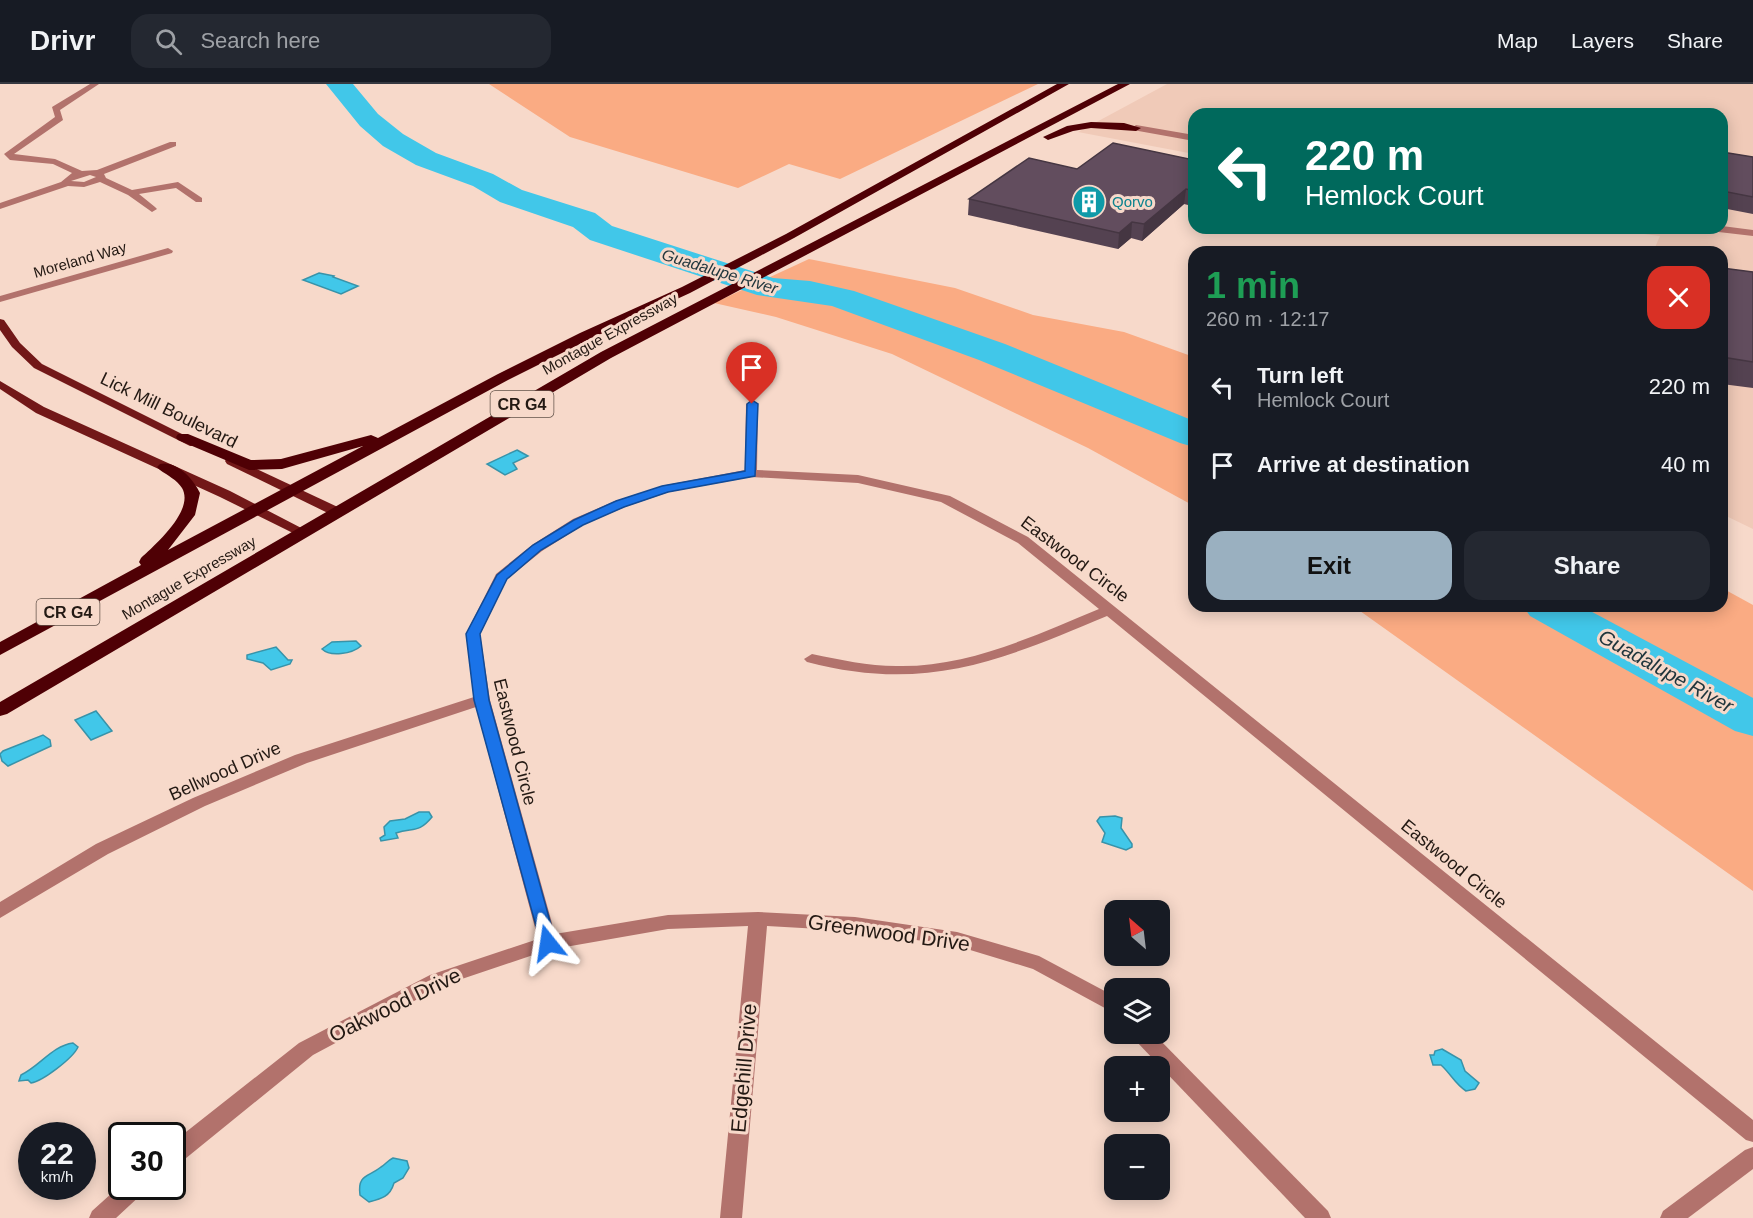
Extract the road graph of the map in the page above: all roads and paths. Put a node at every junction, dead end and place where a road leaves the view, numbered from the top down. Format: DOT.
graph roads {
  1 [pos="94,84"];
  2 [pos="1064,84"];
  3 [pos="1125,84"];
  4 [pos="1110,92"];
  5 [pos="1136,128"];
  6 [pos="1188,137"];
  7 [pos="173,144"];
  8 [pos="978,159"];
  9 [pos="80,173"];
  10 [pos="99,176"];
  11 [pos="66,183"];
  12 [pos="131,194"];
  13 [pos="199,200"];
  14 [pos="0,206"];
  15 [pos="152,209"];
  16 [pos="1728,230"];
  17 [pos="1753,233"];
  18 [pos="168,251"];
  19 [pos="0,299"];
  20 [pos="0,322"];
  21 [pos="0,384"];
  22 [pos="752,404"];
  23 [pos="407,428"];
  24 [pos="183,437"];
  25 [pos="165,467"];
  26 [pos="751,473"];
  27 [pos="292,491"];
  28 [pos="256,508"];
  29 [pos="337,512"];
  30 [pos="302,532"];
  31 [pos="136,575"];
  32 [pos="1111,609"];
  33 [pos="0,649"];
  34 [pos="812,658"];
  35 [pos="482,700"];
  36 [pos="0,710"];
  37 [pos="0,911"];
  38 [pos="758,919"];
  39 [pos="548,943"];
  40 [pos="1104,999"];
  41 [pos="1152,1044"];
  42 [pos="1753,1133"];
  43 [pos="186,1145"];
  44 [pos="1753,1157"];
  45 [pos="120,1200"];
  46 [pos="100,1218"];
  47 [pos="731,1218"];
  48 [pos="1320,1218"];
  49 [pos="1671,1218"];
  1 -- 9 [label="street"];
  2 -- 23 [label="highway, Montague Expressway / CR G4"];
  3 -- 4 [label="highway, Montague Expressway / CR G4"];
  4 -- 5 [label="highway"];
  4 -- 8 [label="highway, Montague Expressway / CR G4"];
  5 -- 6 [label="street"];
  5 -- 8 [label="highway"];
  7 -- 10 [label="street"];
  8 -- 29 [label="highway, Montague Expressway / CR G4"];
  9 -- 10 [label="street"];
  9 -- 11 [label="street"];
  10 -- 11 [label="street"];
  10 -- 12 [label="street"];
  11 -- 14 [label="street"];
  12 -- 13 [label="street"];
  12 -- 15 [label="street"];
  16 -- 17 [label="street"];
  18 -- 19 [label="street, Moreland Way"];
  20 -- 24 [label="main road, Lick Mill Boulevard"];
  21 -- 25 [label="main road"];
  22 -- 26 [label="street"];
  23 -- 24 [label="highway"];
  23 -- 27 [label="highway, Montague Expressway / CR G4"];
  24 -- 27 [label="main road, Lick Mill Boulevard"];
  25 -- 28 [label="main road"];
  25 -- 31 [label="highway"];
  26 -- 32 [label="street, Eastwood Circle"];
  26 -- 35 [label="street, Eastwood Circle"];
  27 -- 28 [label="highway, Montague Expressway / CR G4"];
  27 -- 29 [label="main road, Lick Mill Boulevard"];
  28 -- 30 [label="main road"];
  28 -- 31 [label="highway, Montague Expressway / CR G4"];
  29 -- 30 [label="highway, Montague Expressway / CR G4"];
  30 -- 36 [label="highway, Montague Expressway / CR G4"];
  31 -- 33 [label="highway, Montague Expressway / CR G4"];
  32 -- 34 [label="street"];
  32 -- 42 [label="street, Eastwood Circle"];
  35 -- 37 [label="street, Bellwood Drive"];
  35 -- 39 [label="street, Eastwood Circle"];
  38 -- 39 [label="street, Oakwood Drive"];
  38 -- 40 [label="street, Greenwood Drive"];
  38 -- 47 [label="street, Edgehill Drive"];
  39 -- 43 [label="street, Oakwood Drive"];
  41 -- 48 [label="street"];
  44 -- 49 [label="street"];
  45 -- 46 [label="street"];
}
